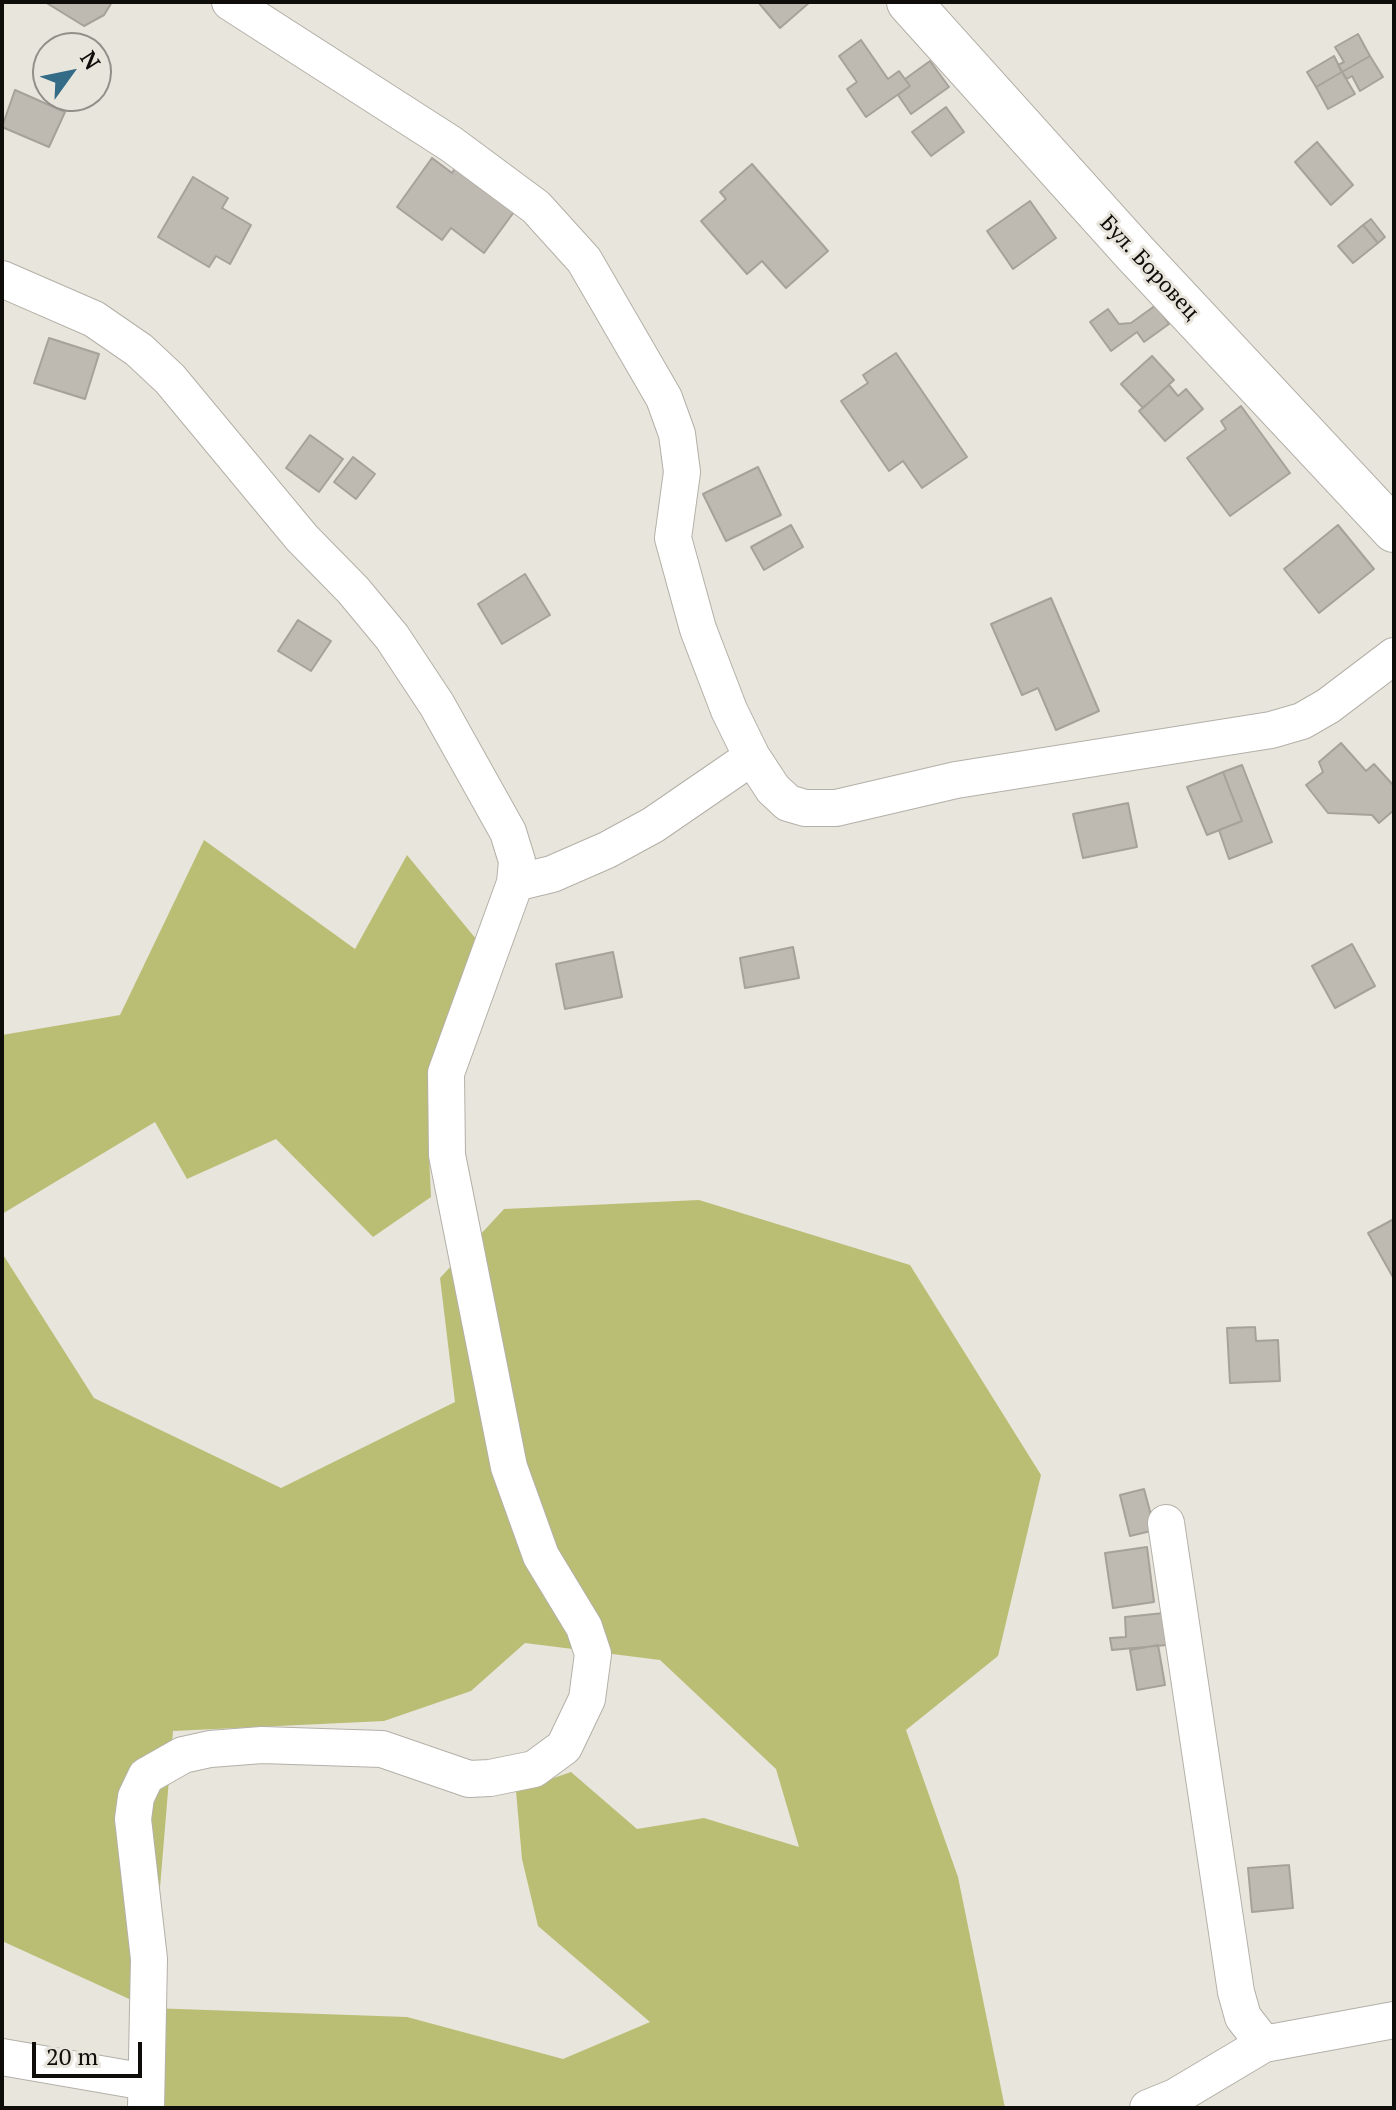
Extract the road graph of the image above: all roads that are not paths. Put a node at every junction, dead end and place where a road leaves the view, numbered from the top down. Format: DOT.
graph roads {
  1 [pos="230,2"];
  2 [pos="909,2"];
  3 [pos="2,279"];
  4 [pos="1394,530"];
  5 [pos="1394,656"];
  6 [pos="752,757"];
  7 [pos="515,883"];
  8 [pos="1166,1523"];
  9 [pos="1394,2020"];
  10 [pos="1264,2044"];
  11 [pos="2,2057"];
  12 [pos="146,2095"];
  13 [pos="1148,2108"];
  1 -- 6 [label="street"];
  2 -- 4 [label="street, Бул. Боровец"];
  3 -- 7 [label="street"];
  5 -- 6 [label="street"];
  6 -- 7 [label="street"];
  7 -- 12 [label="street"];
  8 -- 10 [label="street"];
  9 -- 10 [label="street"];
  10 -- 13 [label="street"];
  11 -- 12 [label="street"];
}
